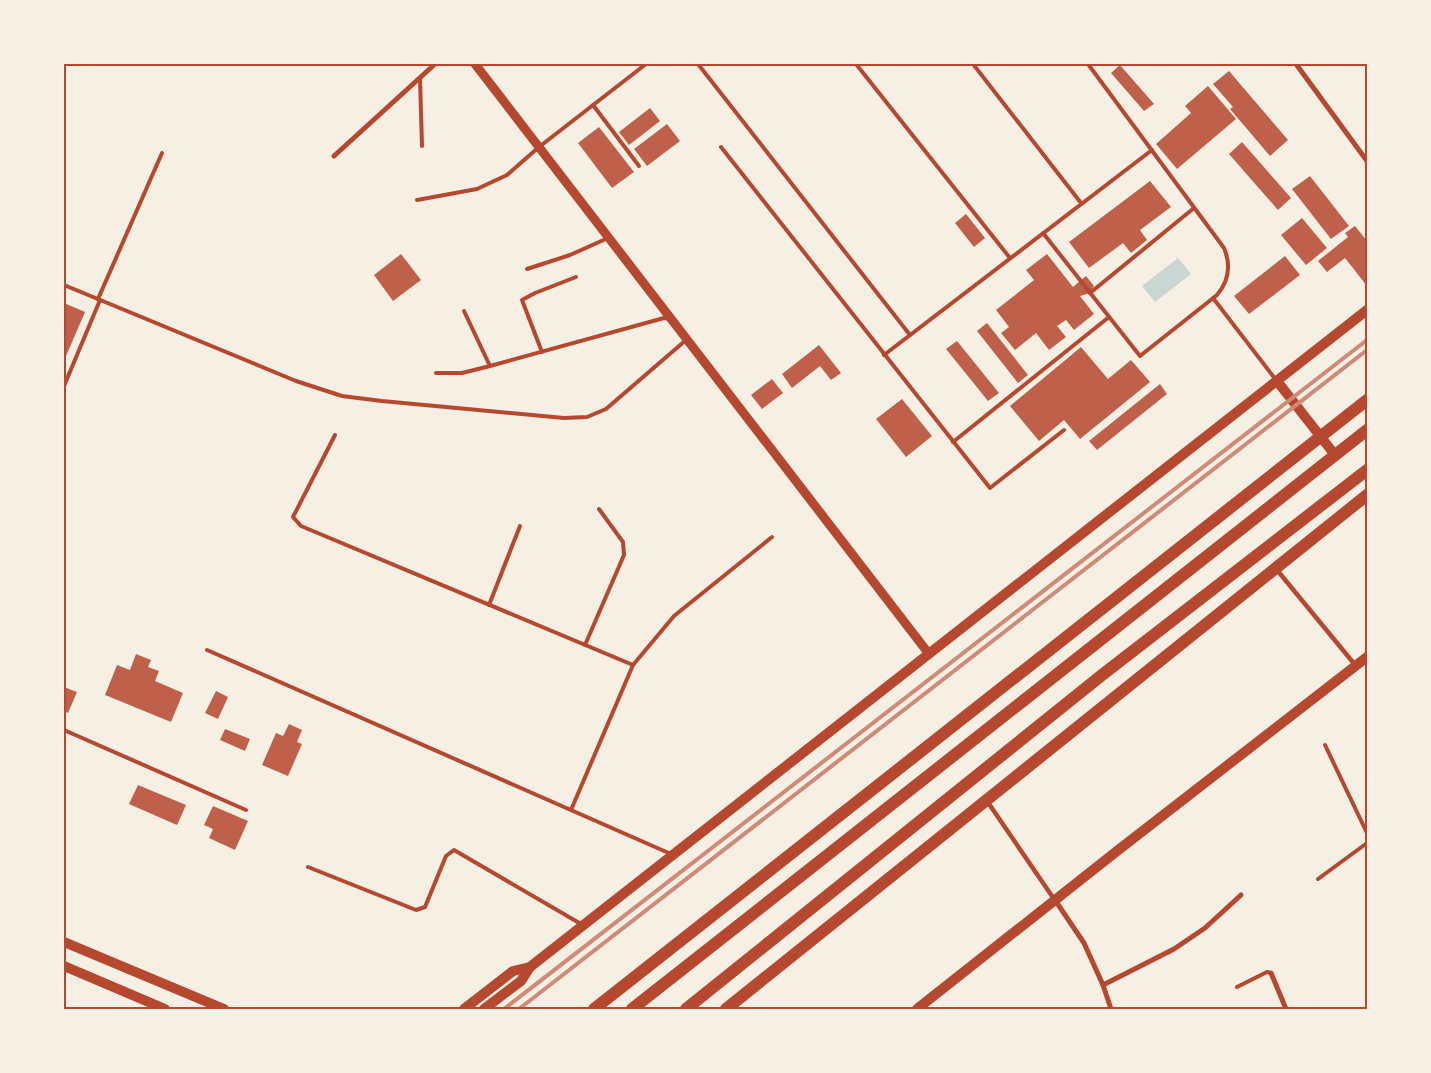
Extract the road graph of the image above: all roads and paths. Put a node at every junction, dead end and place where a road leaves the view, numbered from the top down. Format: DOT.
graph roads {
  1 [pos="435,64"];
  2 [pos="475,64"];
  3 [pos="646,64"];
  4 [pos="698,64"];
  5 [pos="856,64"];
  6 [pos="973,64"];
  7 [pos="1088,64"];
  8 [pos="1296,64"];
  9 [pos="420,79"];
  10 [pos="593,105"];
  11 [pos="422,146"];
  12 [pos="539,147"];
  13 [pos="721,147"];
  14 [pos="1152,150"];
  15 [pos="162,153"];
  16 [pos="334,156"];
  17 [pos="1367,161"];
  18 [pos="639,166"];
  19 [pos="417,200"];
  20 [pos="1081,203"];
  21 [pos="1194,208"];
  22 [pos="1043,233"];
  23 [pos="608,238"];
  24 [pos="1010,258"];
  25 [pos="527,269"];
  26 [pos="576,277"];
  27 [pos="64,285"];
  28 [pos="1090,293"];
  29 [pos="1213,298"];
  30 [pos="99,299"];
  31 [pos="1367,310"];
  32 [pos="464,311"];
  33 [pos="1109,317"];
  34 [pos="670,318"];
  35 [pos="910,335"];
  36 [pos="686,340"];
  37 [pos="542,352"];
  38 [pos="884,355"];
  39 [pos="490,366"];
  40 [pos="436,373"];
  41 [pos="1277,381"];
  42 [pos="64,383"];
  43 [pos="1367,400"];
  44 [pos="1064,430"];
  45 [pos="1367,430"];
  46 [pos="335,435"];
  47 [pos="1320,437"];
  48 [pos="953,442"];
  49 [pos="1335,456"];
  50 [pos="1367,470"];
  51 [pos="1367,495"];
  52 [pos="599,509"];
  53 [pos="520,526"];
  54 [pos="772,537"];
  55 [pos="1275,567"];
  56 [pos="489,605"];
  57 [pos="585,645"];
  58 [pos="207,650"];
  59 [pos="929,654"];
  60 [pos="1367,657"];
  61 [pos="633,665"];
  62 [pos="1356,666"];
  63 [pos="64,730"];
  64 [pos="1325,745"];
  65 [pos="986,800"];
  66 [pos="246,810"];
  67 [pos="570,810"];
  68 [pos="1367,832"];
  69 [pos="1367,843"];
  70 [pos="673,855"];
  71 [pos="308,867"];
  72 [pos="1318,878"];
  73 [pos="1241,895"];
  74 [pos="1055,900"];
  75 [pos="583,925"];
  76 [pos="64,942"];
  77 [pos="64,966"];
  78 [pos="530,967"];
  79 [pos="1271,973"];
  80 [pos="1103,985"];
  81 [pos="1237,987"];
  82 [pos="165,1009"];
  83 [pos="224,1009"];
  84 [pos="464,1009"];
  85 [pos="484,1009"];
  86 [pos="594,1009"];
  87 [pos="632,1009"];
  88 [pos="686,1009"];
  89 [pos="726,1009"];
  90 [pos="917,1009"];
  91 [pos="1111,1009"];
  92 [pos="1286,1009"];
  1 -- 9 [label="street"];
  2 -- 12 [label="street"];
  3 -- 10 [label="lane"];
  4 -- 35 [label="lane"];
  5 -- 24 [label="lane"];
  6 -- 20 [label="lane"];
  7 -- 14 [label="lane"];
  8 -- 17 [label="street"];
  9 -- 11 [label="lane"];
  9 -- 16 [label="street"];
  10 -- 12 [label="lane"];
  10 -- 18 [label="lane"];
  12 -- 19 [label="lane"];
  12 -- 23 [label="street"];
  13 -- 38 [label="lane"];
  14 -- 20 [label="lane"];
  14 -- 21 [label="lane"];
  15 -- 30 [label="lane"];
  20 -- 22 [label="lane"];
  21 -- 28 [label="lane"];
  21 -- 29 [label="lane"];
  22 -- 24 [label="lane"];
  22 -- 28 [label="lane"];
  23 -- 25 [label="lane"];
  23 -- 34 [label="street"];
  24 -- 35 [label="lane"];
  26 -- 37 [label="lane"];
  27 -- 30 [label="lane"];
  28 -- 33 [label="lane"];
  29 -- 33 [label="lane"];
  29 -- 41 [label="lane"];
  30 -- 36 [label="lane"];
  30 -- 42 [label="lane"];
  31 -- 41 [label="main road"];
  32 -- 39 [label="lane"];
  33 -- 48 [label="lane"];
  34 -- 36 [label="street"];
  34 -- 37 [label="lane"];
  35 -- 38 [label="lane"];
  36 -- 59 [label="street"];
  37 -- 39 [label="lane"];
  38 -- 48 [label="lane"];
  39 -- 40 [label="lane"];
  41 -- 47 [label="main road"];
  41 -- 59 [label="main road"];
  43 -- 47 [label="highway"];
  44 -- 48 [label="lane"];
  45 -- 49 [label="highway"];
  46 -- 56 [label="lane"];
  47 -- 49 [label="main road"];
  47 -- 86 [label="highway"];
  49 -- 87 [label="highway"];
  50 -- 88 [label="highway"];
  51 -- 55 [label="highway"];
  52 -- 57 [label="lane"];
  53 -- 56 [label="lane"];
  54 -- 61 [label="lane"];
  55 -- 62 [label="street"];
  55 -- 65 [label="highway"];
  56 -- 57 [label="lane"];
  57 -- 61 [label="lane"];
  58 -- 67 [label="lane"];
  59 -- 70 [label="main road"];
  60 -- 62 [label="main road"];
  61 -- 67 [label="lane"];
  62 -- 74 [label="main road"];
  63 -- 66 [label="lane"];
  64 -- 68 [label="lane"];
  65 -- 74 [label="street"];
  65 -- 89 [label="highway"];
  67 -- 70 [label="lane"];
  69 -- 72 [label="lane"];
  70 -- 75 [label="main road"];
  71 -- 75 [label="lane"];
  73 -- 80 [label="street"];
  74 -- 80 [label="street"];
  74 -- 90 [label="main road"];
  75 -- 78 [label="main road"];
  76 -- 83 [label="main road"];
  77 -- 82 [label="main road"];
  78 -- 84 [label="main road"];
  78 -- 85 [label="main road"];
  79 -- 81 [label="lane"];
  79 -- 92 [label="street"];
  80 -- 91 [label="street"];
}
